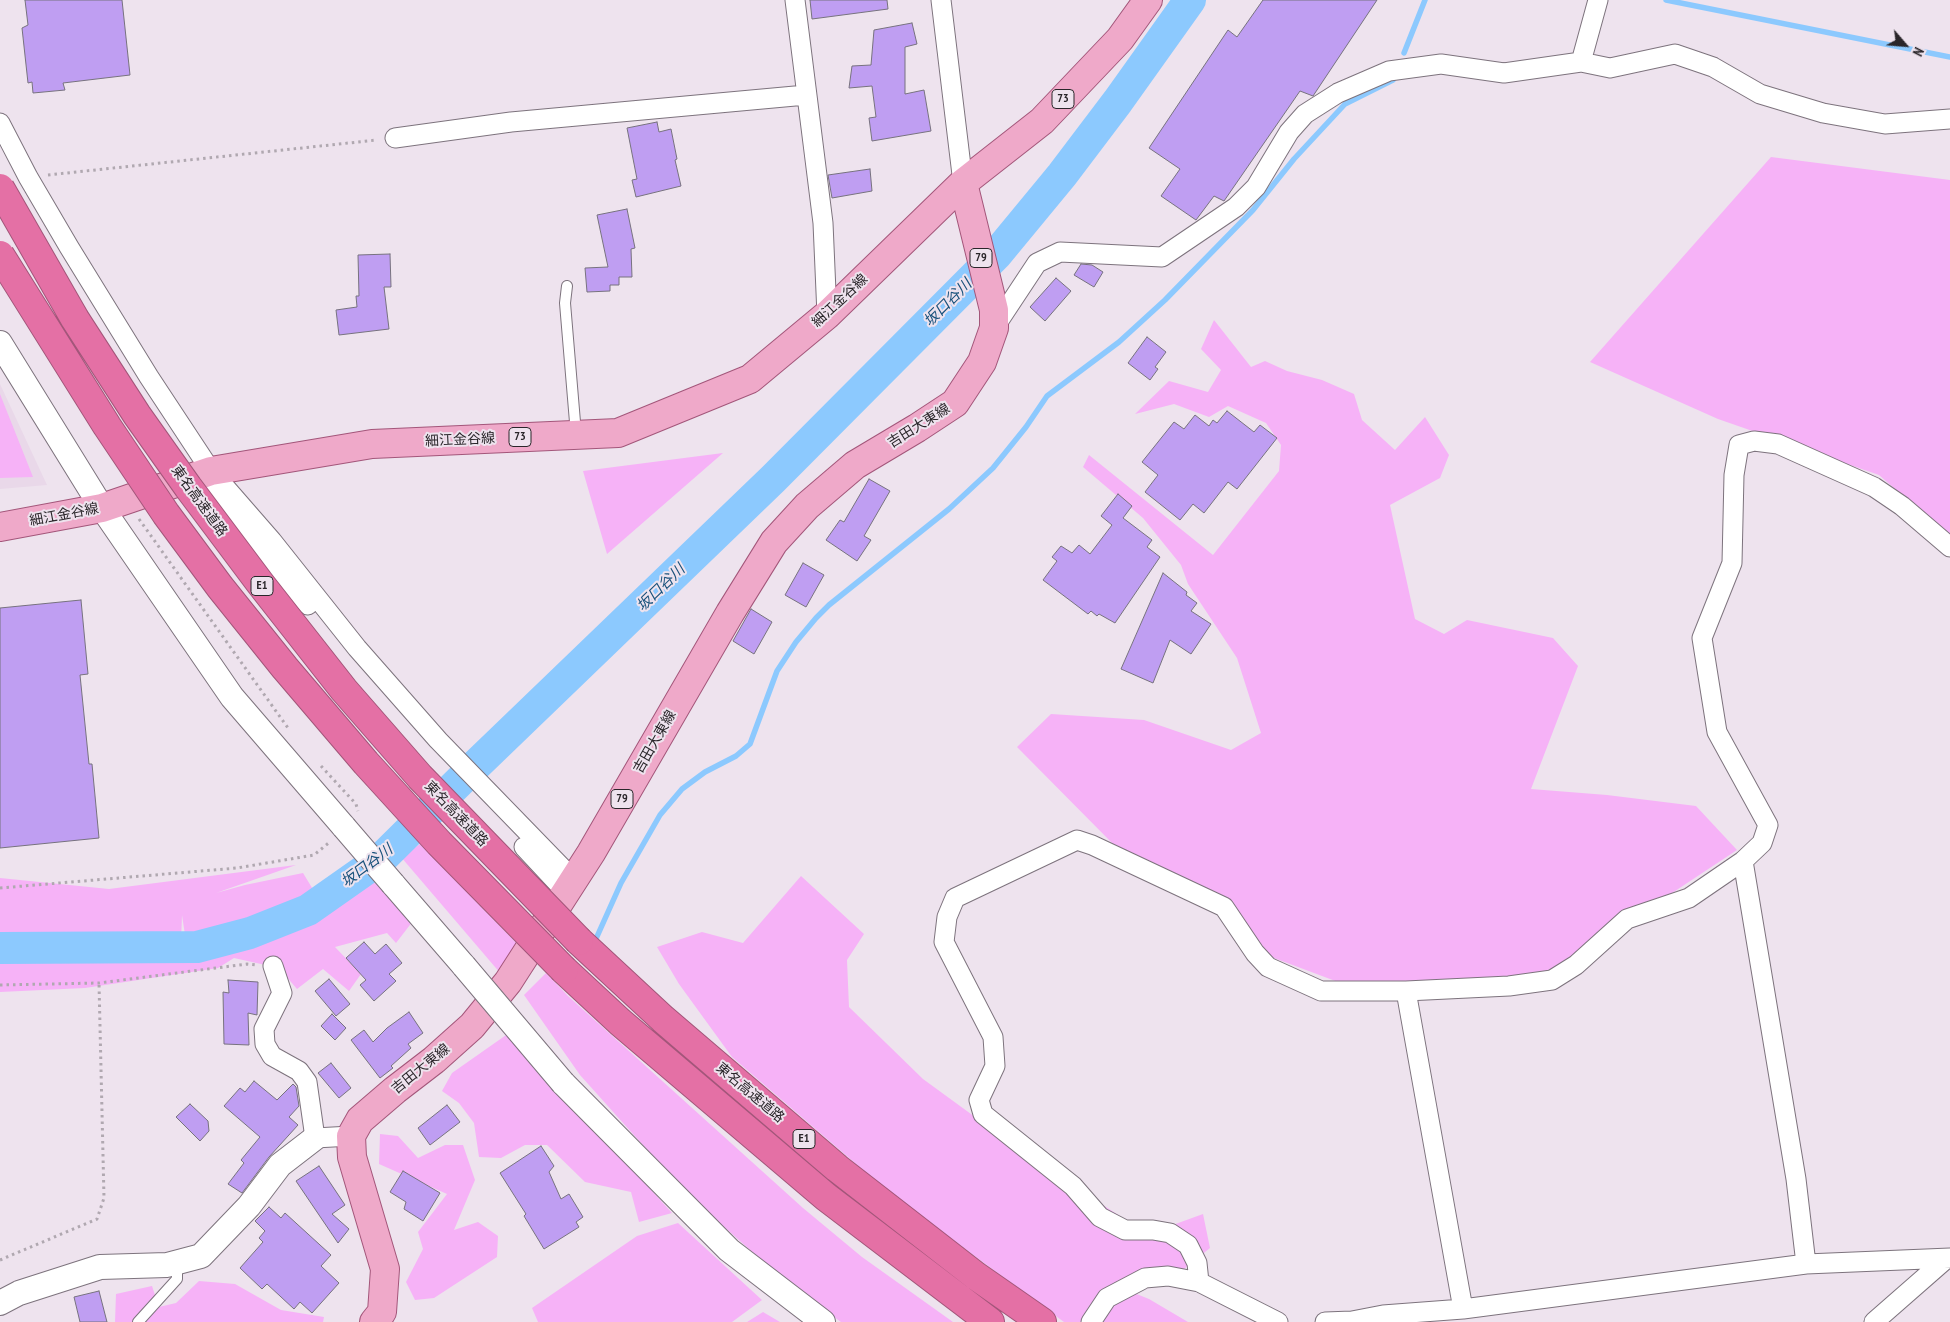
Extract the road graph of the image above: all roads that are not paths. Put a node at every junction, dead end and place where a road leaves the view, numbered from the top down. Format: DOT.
graph roads {
  1 [pos="795,0"];
  2 [pos="941,0"];
  3 [pos="1148,0"];
  4 [pos="1598,0"];
  5 [pos="1582,62"];
  6 [pos="806,95"];
  7 [pos="1950,119"];
  8 [pos="0,123"];
  9 [pos="396,138"];
  10 [pos="0,188"];
  11 [pos="966,194"];
  12 [pos="0,255"];
  13 [pos="567,286"];
  14 [pos="827,315"];
  15 [pos="994,319"];
  16 [pos="0,343"];
  17 [pos="576,435"];
  18 [pos="203,473"];
  19 [pos="102,508"];
  20 [pos="0,527"];
  21 [pos="1950,547"];
  22 [pos="436,746"];
  23 [pos="1743,861"];
  24 [pos="570,886"];
  25 [pos="273,966"];
  26 [pos="1406,991"];
  27 [pos="351,1136"];
  28 [pos="315,1138"];
  29 [pos="1948,1259"];
  30 [pos="177,1262"];
  31 [pos="1806,1264"];
  32 [pos="1199,1282"];
  33 [pos="0,1302"];
  34 [pos="1462,1309"];
  35 [pos="138,1322"];
  36 [pos="374,1322"];
  37 [pos="823,1322"];
  38 [pos="990,1322"];
  39 [pos="1042,1322"];
  40 [pos="1091,1322"];
  41 [pos="1278,1322"];
  42 [pos="1325,1322"];
  43 [pos="1874,1322"];
  1 -- 6 [label="street"];
  2 -- 11 [label="street"];
  3 -- 11 [label="main road, 73"];
  4 -- 5 [label="street"];
  5 -- 7 [label="street"];
  5 -- 15 [label="street"];
  6 -- 9 [label="street"];
  6 -- 14 [label="street"];
  8 -- 18 [label="street"];
  10 -- 39 [label="highway, 東名高速道路 / E1, bridge"];
  11 -- 14 [label="main road, 細江金谷線 / 73"];
  11 -- 15 [label="main road, 79"];
  12 -- 38 [label="highway, E1, bridge"];
  13 -- 17 [label="lane"];
  14 -- 17 [label="main road, 細江金谷線 / 73"];
  15 -- 24 [label="main road, 吉田大東線 / 79"];
  16 -- 19 [label="street"];
  17 -- 18 [label="main road, 細江金谷線 / 73"];
  18 -- 19 [label="main road, 細江金谷線 / 73"];
  18 -- 22 [label="street"];
  19 -- 20 [label="main road, 細江金谷線 / 73"];
  19 -- 37 [label="street, bridge"];
  21 -- 23 [label="street"];
  22 -- 24 [label="street"];
  22 -- 24 [label="street"];
  23 -- 26 [label="street"];
  23 -- 31 [label="street"];
  24 -- 27 [label="main road, 吉田大東線 / 79"];
  25 -- 28 [label="street"];
  26 -- 32 [label="street"];
  26 -- 34 [label="street"];
  27 -- 28 [label="street"];
  27 -- 36 [label="main road"];
  28 -- 30 [label="street"];
  29 -- 31 [label="street"];
  29 -- 43 [label="street"];
  30 -- 33 [label="street"];
  30 -- 35 [label="lane"];
  31 -- 34 [label="street"];
  32 -- 40 [label="street"];
  32 -- 41 [label="street"];
  34 -- 42 [label="street"];
}
